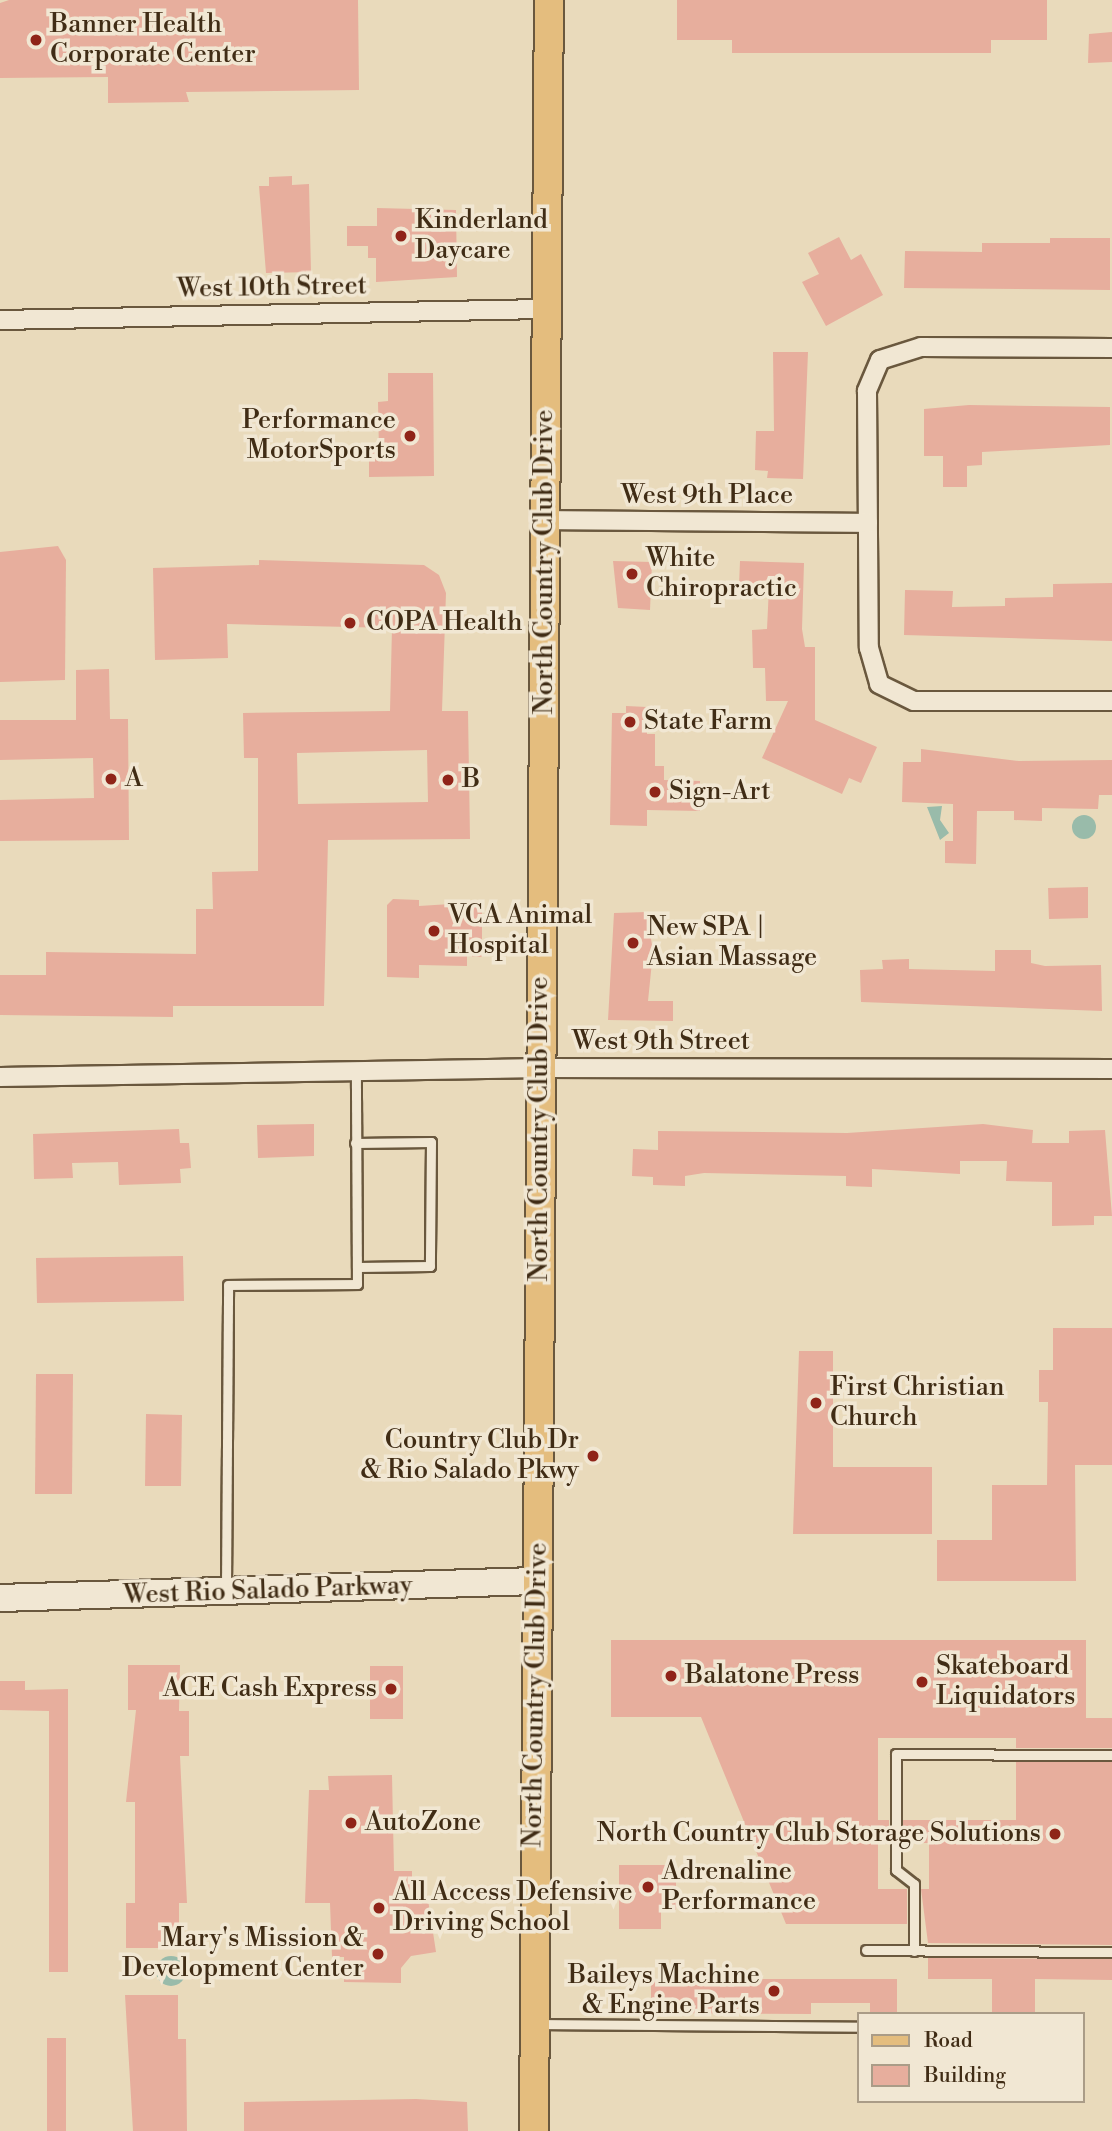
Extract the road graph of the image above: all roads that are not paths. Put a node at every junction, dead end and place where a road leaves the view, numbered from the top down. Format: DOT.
graph roads {
  1 [pos="548,0"];
  2 [pos="545,309"];
  3 [pos="0,320"];
  4 [pos="1112,348"];
  5 [pos="545,520"];
  6 [pos="868,523"];
  7 [pos="1112,701"];
  8 [pos="540,1068"];
  9 [pos="1112,1069"];
  10 [pos="356,1071"];
  11 [pos="0,1077"];
  12 [pos="355,1143"];
  13 [pos="358,1267"];
  14 [pos="536,1581"];
  15 [pos="226,1595"];
  16 [pos="0,1598"];
  17 [pos="1112,1755"];
  18 [pos="866,1950"];
  19 [pos="914,1951"];
  20 [pos="1112,1952"];
  21 [pos="534,2024"];
  22 [pos="856,2027"];
  23 [pos="534,2131"];
  1 -- 2 [label="main road, North Country Club Drive"];
  2 -- 3 [label="street, West 10th Street"];
  2 -- 5 [label="main road, North Country Club Drive"];
  4 -- 6 [label="street"];
  5 -- 6 [label="street, West 9th Place"];
  5 -- 8 [label="main road, North Country Club Drive"];
  6 -- 7 [label="street"];
  8 -- 9 [label="street, West 9th Street"];
  8 -- 10 [label="street, West 9th Street"];
  8 -- 14 [label="main road, North Country Club Drive"];
  10 -- 11 [label="street, West 9th Street"];
  10 -- 12 [label="lane"];
  12 -- 13 [label="lane"];
  12 -- 13 [label="lane"];
  13 -- 15 [label="lane"];
  14 -- 15 [label="main road, West Rio Salado Parkway"];
  14 -- 21 [label="main road, North Country Club Drive"];
  15 -- 16 [label="main road, West Rio Salado Parkway"];
  17 -- 19 [label="lane"];
  18 -- 19 [label="lane"];
  19 -- 20 [label="lane"];
  21 -- 22 [label="lane"];
  21 -- 23 [label="main road, North Country Club Drive"];
}
